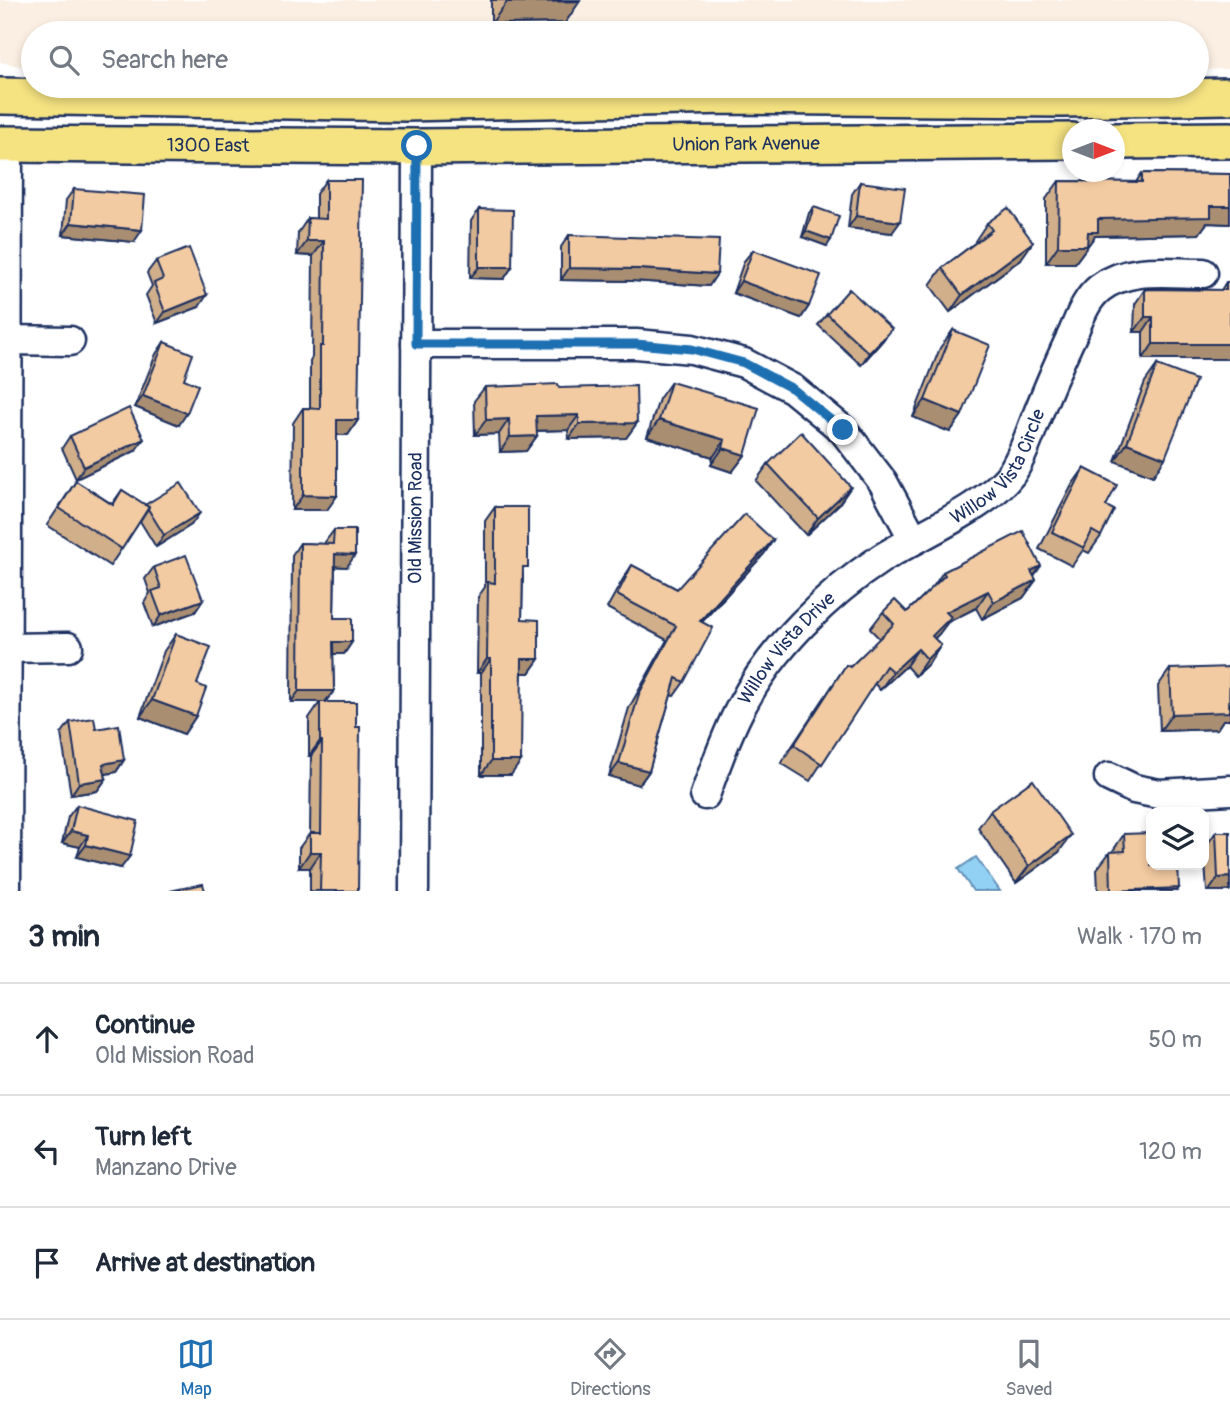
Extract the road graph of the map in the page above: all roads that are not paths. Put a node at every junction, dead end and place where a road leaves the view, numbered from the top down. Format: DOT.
graph roads {
  1 [pos="0,96"];
  2 [pos="21,96"];
  3 [pos="1209,96"];
  4 [pos="1230,96"];
  5 [pos="116,98"];
  6 [pos="637,98"];
  7 [pos="951,98"];
  8 [pos="1118,98"];
  9 [pos="1230,140"];
  10 [pos="1062,141"];
  11 [pos="1125,141"];
  12 [pos="4,144"];
  13 [pos="417,146"];
  14 [pos="1203,273"];
  15 [pos="7,340"];
  16 [pos="70,341"];
  17 [pos="416,344"];
  18 [pos="914,540"];
  19 [pos="68,647"];
  20 [pos="6,648"];
  21 [pos="1109,777"];
  22 [pos="1230,790"];
  23 [pos="705,795"];
  24 [pos="6,891"];
  25 [pos="414,891"];
  1 -- 2 [label="main road"];
  3 -- 4 [label="main road"];
  5 -- 6 [label="main road"];
  7 -- 8 [label="main road"];
  9 -- 11 [label="main road"];
  10 -- 13 [label="main road, Union Park Avenue"];
  12 -- 13 [label="main road, 1300 East"];
  12 -- 15 [label="street"];
  13 -- 17 [label="street, Old Mission Road"];
  14 -- 18 [label="street, Willow Vista Circle"];
  15 -- 16 [label="street"];
  15 -- 20 [label="street"];
  17 -- 18 [label="street"];
  17 -- 25 [label="street, Old Mission Road"];
  18 -- 23 [label="street, Willow Vista Drive"];
  19 -- 20 [label="street"];
  20 -- 24 [label="street"];
  21 -- 22 [label="street"];
}
